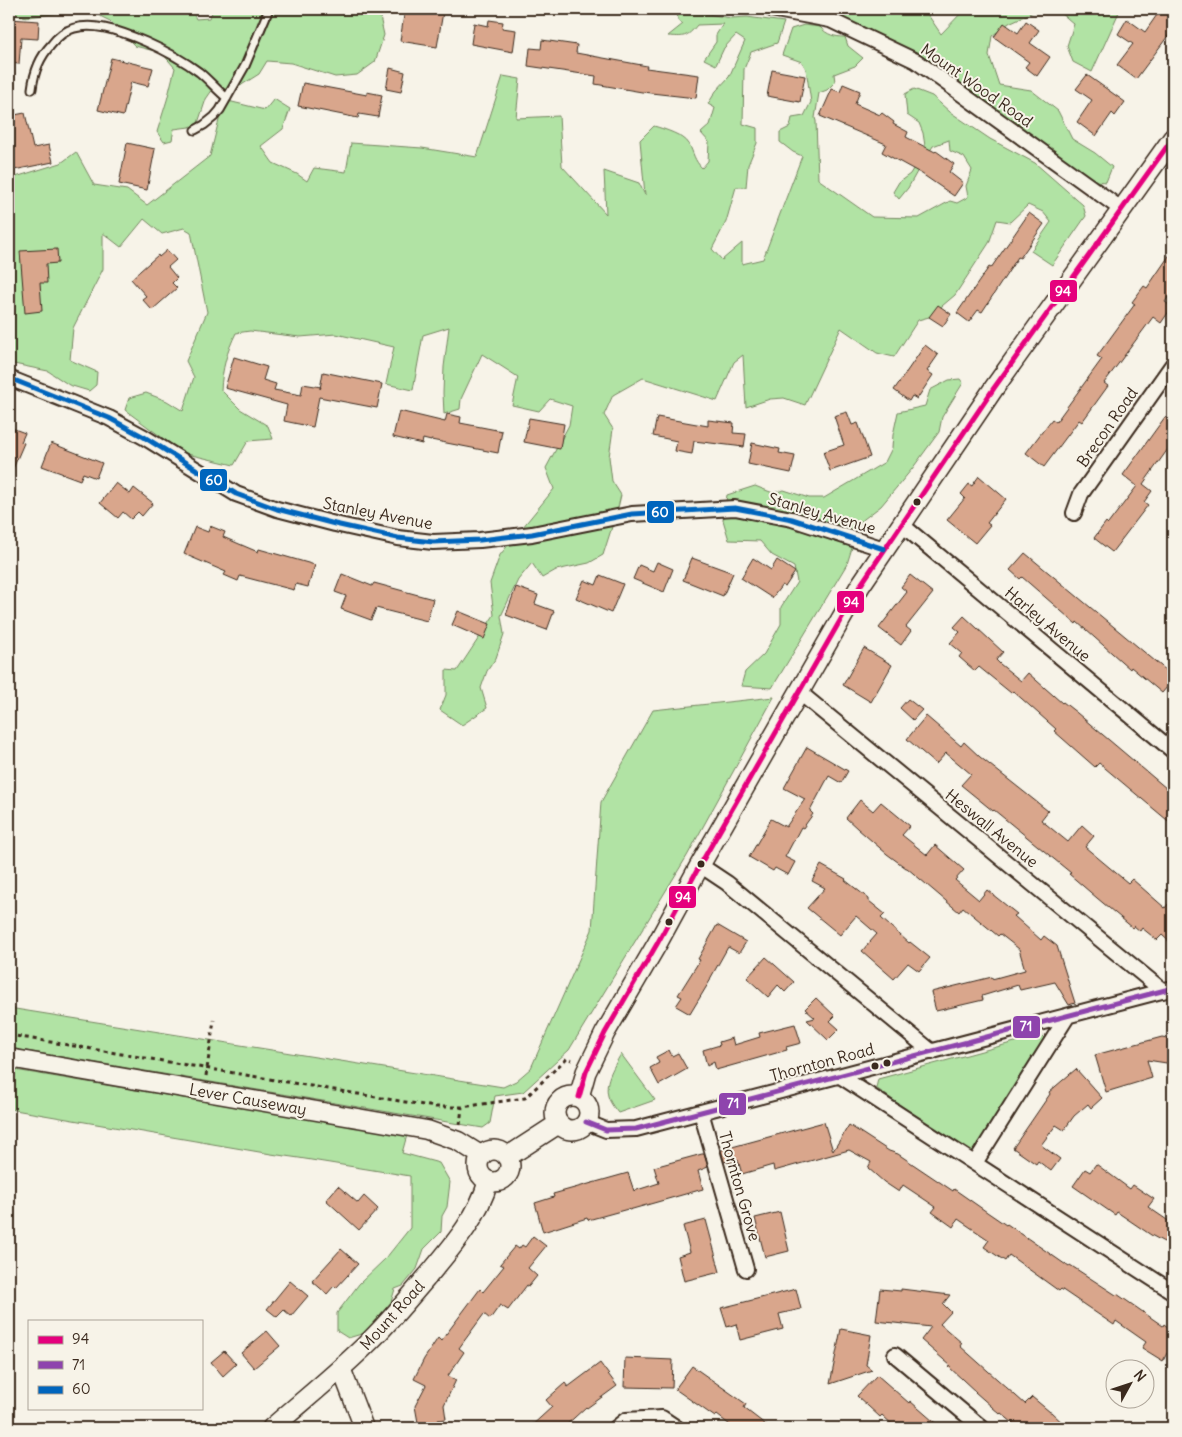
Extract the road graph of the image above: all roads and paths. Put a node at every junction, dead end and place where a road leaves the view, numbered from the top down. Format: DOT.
graph roads {
  1 [pos="269,9"];
  2 [pos="771,9"];
  3 [pos="32,90"];
  4 [pos="227,98"];
  5 [pos="195,130"];
  6 [pos="1173,138"];
  7 [pos="1121,208"];
  8 [pos="1173,364"];
  9 [pos="9,378"];
  10 [pos="1074,513"];
  11 [pos="901,524"];
  12 [pos="884,549"];
  13 [pos="799,692"];
  14 [pos="1173,751"];
  15 [pos="700,865"];
  16 [pos="1168,990"];
  17 [pos="1067,1016"];
  18 [pos="214,1020"];
  19 [pos="9,1035"];
  20 [pos="932,1052"];
  21 [pos="9,1058"];
  22 [pos="207,1068"];
  23 [pos="588,1068"];
  24 [pos="840,1076"];
  25 [pos="204,1091"];
  26 [pos="578,1097"];
  27 [pos="701,1112"];
  28 [pos="586,1122"];
  29 [pos="558,1124"];
  30 [pos="482,1156"];
  31 [pos="507,1157"];
  32 [pos="974,1163"];
  33 [pos="488,1182"];
  34 [pos="746,1269"];
  35 [pos="1173,1292"];
  36 [pos="895,1355"];
  37 [pos="340,1368"];
  38 [pos="272,1428"];
  39 [pos="364,1428"];
  40 [pos="616,1428"];
  41 [pos="677,1428"];
  42 [pos="982,1428"];
  1 -- 4 [label="lane"];
  2 -- 7 [label="street, Mount Wood Road"];
  3 -- 4 [label="lane"];
  4 -- 5 [label="lane"];
  6 -- 7 [label="main road"];
  7 -- 11 [label="main road"];
  8 -- 10 [label="street, Brecon Road"];
  9 -- 12 [label="street, Stanley Avenue"];
  11 -- 12 [label="main road"];
  11 -- 14 [label="street, Harley Avenue"];
  12 -- 13 [label="main road"];
  13 -- 15 [label="main road"];
  13 -- 16 [label="street, Heswall Avenue"];
  15 -- 20 [label="street"];
  15 -- 23 [label="main road"];
  16 -- 17 [label="street, Thornton Road"];
  17 -- 20 [label="street, Thornton Road"];
  17 -- 32 [label="street"];
  18 -- 22 [label="path"];
  19 -- 22 [label="path"];
  20 -- 24 [label="street, Thornton Road"];
  21 -- 25 [label="street, Lever Causeway"];
  22 -- 23 [label="path"];
  22 -- 25 [label="path"];
  23 -- 26 [label="main road"];
  24 -- 27 [label="street, Thornton Road"];
  24 -- 32 [label="street"];
  25 -- 30 [label="street, Lever Causeway"];
  26 -- 28 [label="main road"];
  26 -- 29 [label="main road"];
  27 -- 28 [label="street, Thornton Road"];
  27 -- 34 [label="street, Thornton Grove"];
  28 -- 29 [label="main road"];
  29 -- 31 [label="main road"];
  30 -- 31 [label="main road"];
  30 -- 33 [label="main road"];
  31 -- 33 [label="main road"];
  32 -- 35 [label="street"];
  33 -- 37 [label="main road, Mount Road"];
  36 -- 42 [label="street"];
  37 -- 38 [label="main road, Mount Road"];
  37 -- 39 [label="street"];
  40 -- 41 [label="street"];
}
